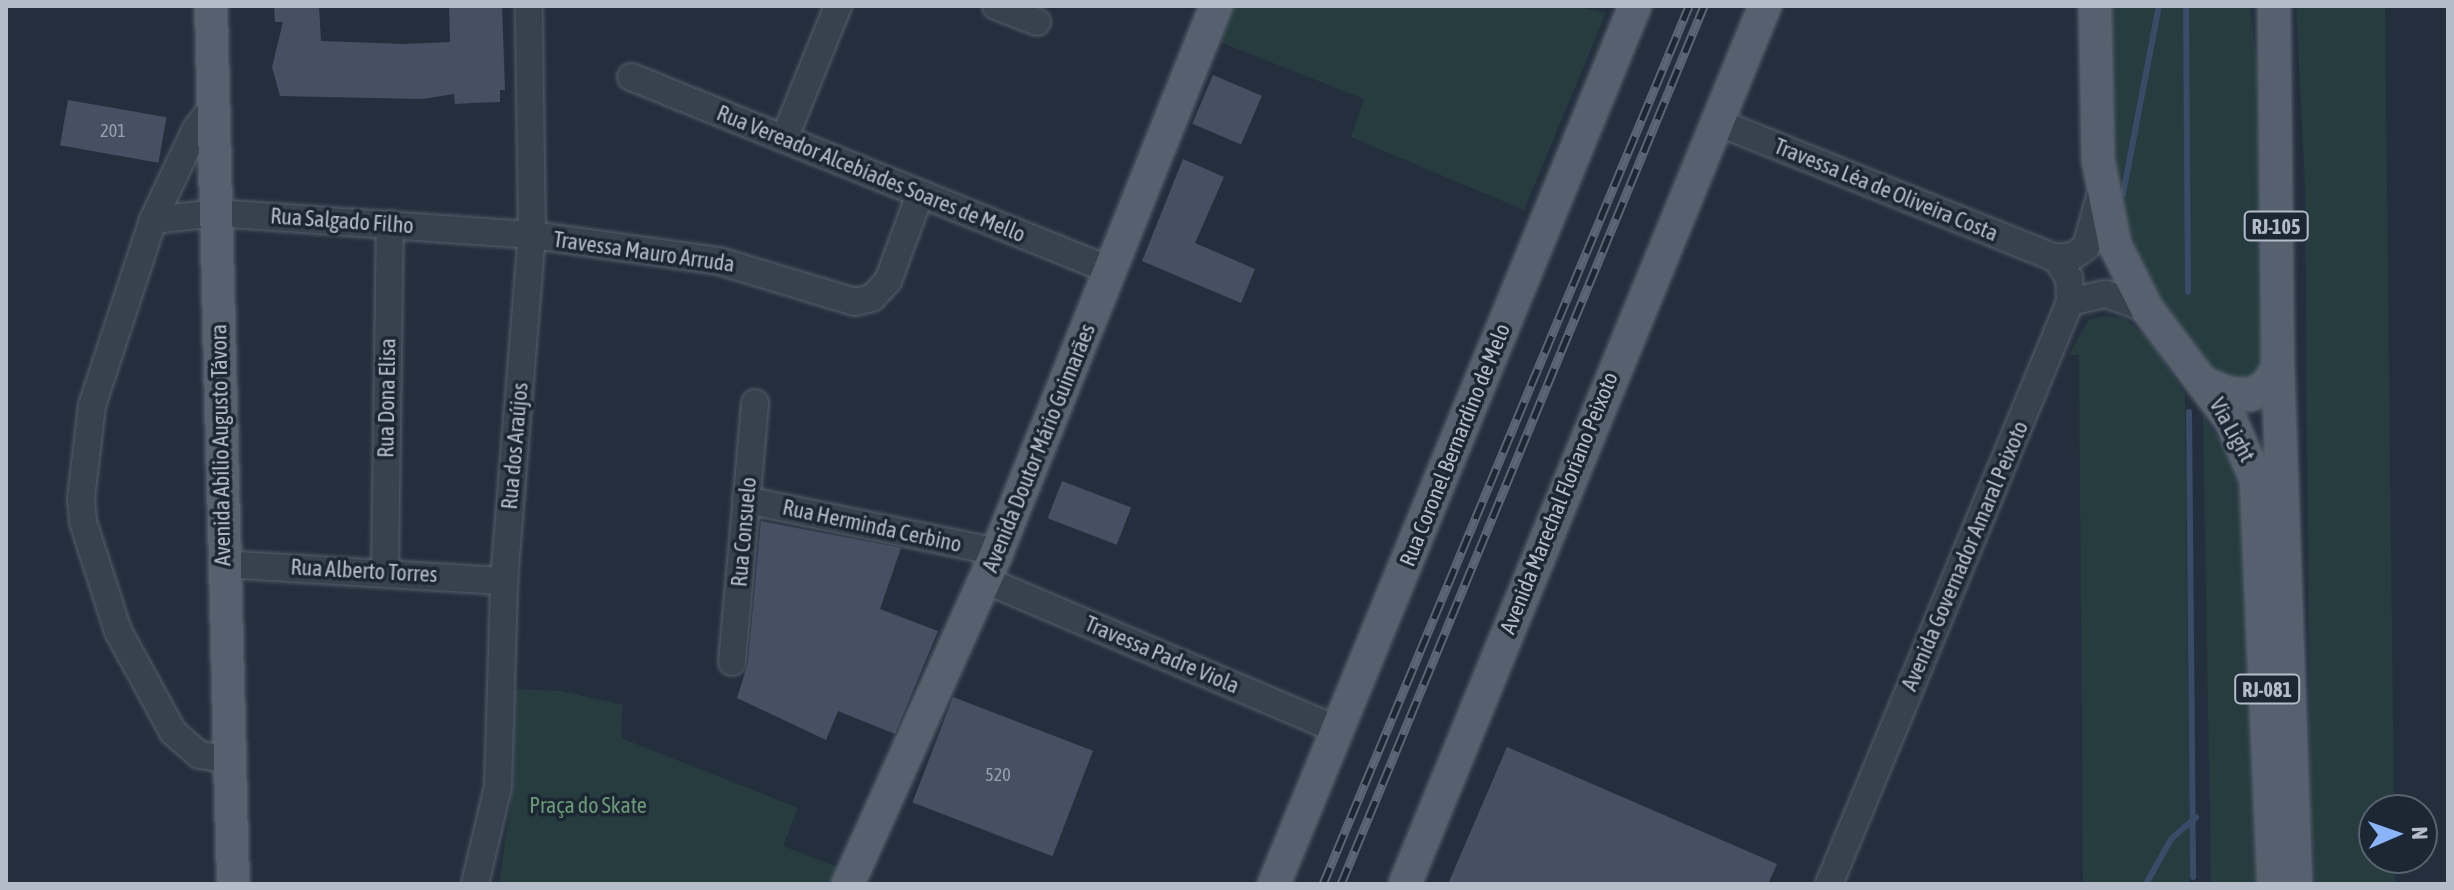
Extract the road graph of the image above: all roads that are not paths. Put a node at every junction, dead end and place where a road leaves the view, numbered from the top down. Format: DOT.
graph roads {
  1 [pos="211,6"];
  2 [pos="529,6"];
  3 [pos="838,6"];
  4 [pos="996,6"];
  5 [pos="1216,6"];
  6 [pos="1635,6"];
  7 [pos="1765,6"];
  8 [pos="2095,6"];
  9 [pos="2274,6"];
  10 [pos="1037,22"];
  11 [pos="631,77"];
  12 [pos="214,106"];
  13 [pos="1717,122"];
  14 [pos="784,139"];
  15 [pos="2101,193"];
  16 [pos="920,194"];
  17 [pos="216,213"];
  18 [pos="153,220"];
  19 [pos="390,224"];
  20 [pos="532,235"];
  21 [pos="2056,258"];
  22 [pos="1110,270"];
  23 [pos="2070,302"];
  24 [pos="2147,309"];
  25 [pos="2278,369"];
  26 [pos="2206,384"];
  27 [pos="755,403"];
  28 [pos="746,500"];
  29 [pos="223,564"];
  30 [pos="991,566"];
  31 [pos="385,571"];
  32 [pos="504,581"];
  33 [pos="732,662"];
  34 [pos="1338,730"];
  35 [pos="227,759"];
  36 [pos="861,852"];
  37 [pos="234,876"];
  38 [pos="475,884"];
  39 [pos="848,884"];
  40 [pos="870,884"];
  41 [pos="1274,884"];
  42 [pos="1405,884"];
  43 [pos="1829,884"];
  44 [pos="2274,884"];
  45 [pos="2296,884"];
  1 -- 12 [label="main road, Avenida Abílio Augusto Távora"];
  2 -- 20 [label="street, Rua dos Araújos"];
  3 -- 14 [label="street"];
  4 -- 10 [label="street"];
  5 -- 22 [label="main road, Avenida Doutor Mário Guimarães"];
  6 -- 34 [label="main road, Rua Coronel Bernardino de Melo"];
  7 -- 13 [label="main road, Avenida Marechal Floriano Peixoto"];
  8 -- 15 [label="main road, Via Light"];
  9 -- 25 [label="main road, Via Light / RJ-105"];
  11 -- 14 [label="street, Rua Vereador Alcebíades Soares de Mello"];
  12 -- 17 [label="main road, Avenida Abílio Augusto Távora"];
  12 -- 18 [label="street"];
  13 -- 21 [label="street, Travessa Léa de Oliveira Costa"];
  13 -- 42 [label="main road, Avenida Marechal Floriano Peixoto"];
  14 -- 16 [label="street, Rua Vereador Alcebíades Soares de Mello"];
  15 -- 21 [label="street"];
  15 -- 24 [label="main road, Via Light"];
  16 -- 20 [label="street, Travessa Mauro Arruda"];
  16 -- 22 [label="street, Rua Vereador Alcebíades Soares de Mello"];
  17 -- 18 [label="street, Rua Salgado Filho"];
  17 -- 19 [label="street, Rua Salgado Filho"];
  17 -- 29 [label="main road, Avenida Abílio Augusto Távora"];
  18 -- 35 [label="street"];
  19 -- 20 [label="street, Rua Salgado Filho"];
  19 -- 31 [label="street, Rua Dona Elisa"];
  20 -- 32 [label="street, Rua dos Araújos"];
  21 -- 23 [label="street"];
  22 -- 30 [label="main road, Avenida Doutor Mário Guimarães"];
  23 -- 24 [label="street"];
  23 -- 43 [label="street, Avenida Governador Amaral Peixoto"];
  24 -- 26 [label="main road, Via Light"];
  25 -- 26 [label="main road"];
  25 -- 45 [label="main road, Via Light / RJ-081"];
  26 -- 44 [label="main road, Via Light / RJ-081"];
  27 -- 28 [label="street, Rua Consuelo"];
  28 -- 30 [label="street, Rua Herminda Cerbino"];
  28 -- 33 [label="street, Rua Consuelo"];
  29 -- 31 [label="street, Rua Alberto Torres"];
  29 -- 35 [label="main road, Avenida Abílio Augusto Távora"];
  30 -- 34 [label="street, Travessa Padre Viola"];
  30 -- 36 [label="main road, Avenida Doutor Mário Guimarães"];
  31 -- 32 [label="street, Rua Alberto Torres"];
  32 -- 38 [label="street, Rua dos Araújos"];
  34 -- 41 [label="main road, Rua Coronel Bernardino de Melo"];
  35 -- 37 [label="main road, Avenida Abílio Augusto Távora"];
  36 -- 39 [label="main road, Avenida Doutor Mário Guimarães"];
  36 -- 40 [label="main road"];
}
